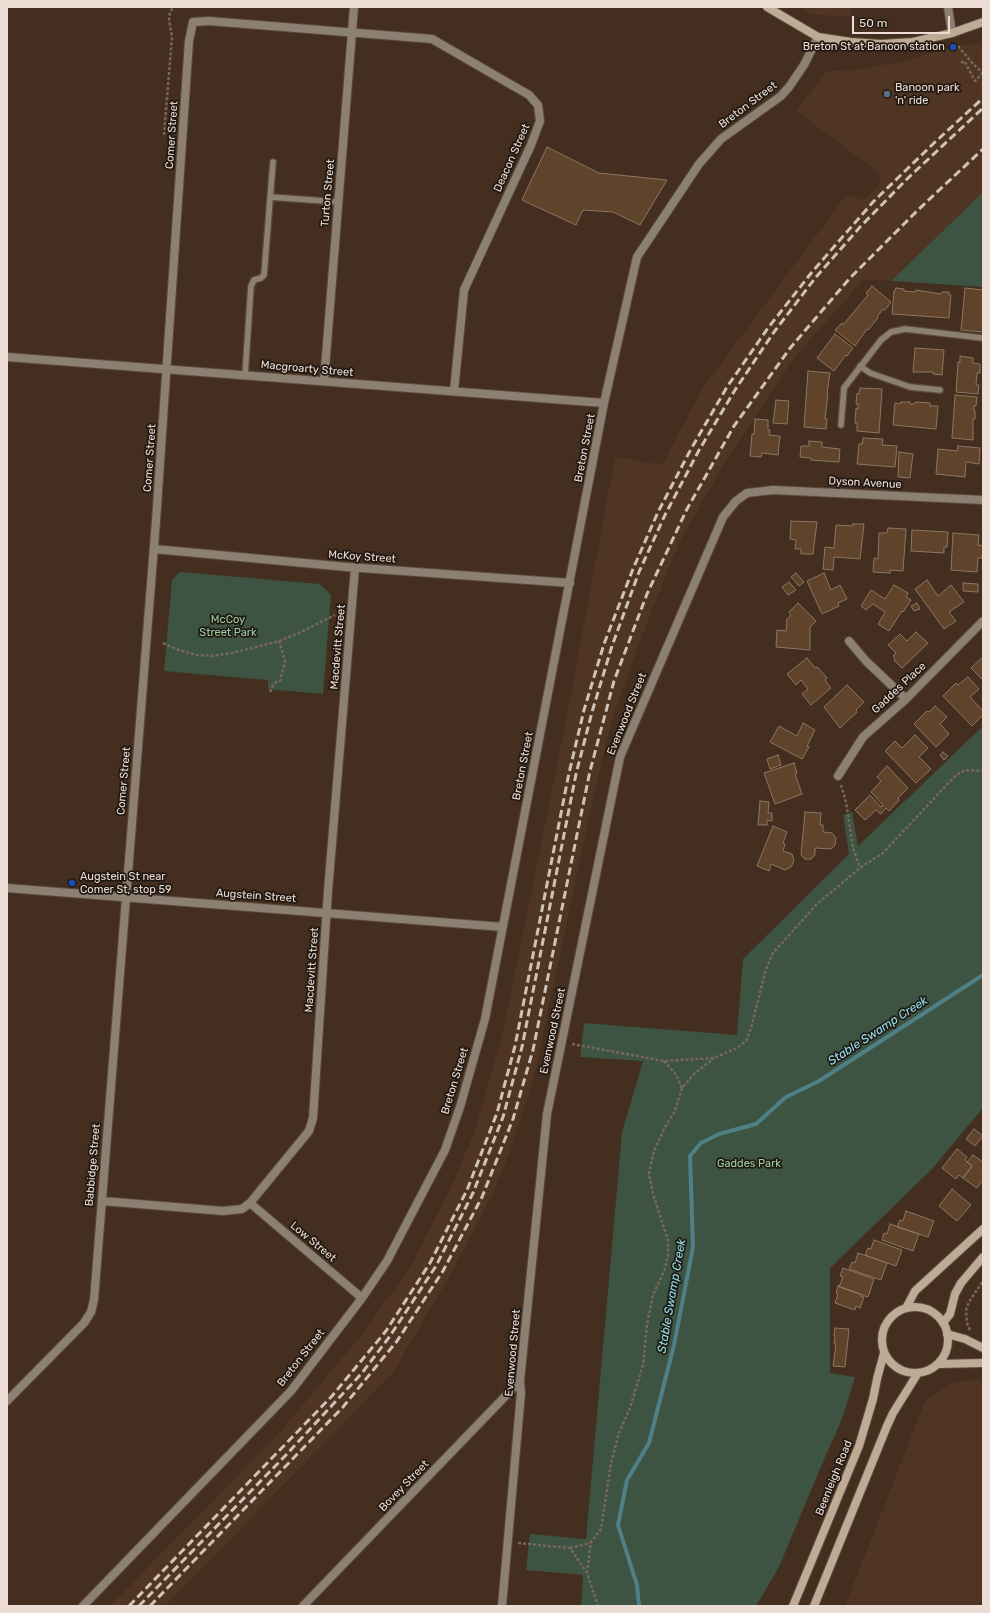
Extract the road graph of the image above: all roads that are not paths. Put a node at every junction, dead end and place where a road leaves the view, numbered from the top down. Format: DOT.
graph roads {
  1 [pos="354,7"];
  2 [pos="767,7"];
  3 [pos="948,7"];
  4 [pos="193,22"];
  5 [pos="983,22"];
  6 [pos="353,32"];
  7 [pos="952,33"];
  8 [pos="818,37"];
  9 [pos="273,162"];
  10 [pos="270,197"];
  11 [pos="338,202"];
  12 [pos="983,338"];
  13 [pos="7,357"];
  14 [pos="860,366"];
  15 [pos="167,370"];
  16 [pos="244,375"];
  17 [pos="324,381"];
  18 [pos="940,390"];
  19 [pos="454,392"];
  20 [pos="604,403"];
  21 [pos="841,425"];
  22 [pos="747,493"];
  23 [pos="983,500"];
  24 [pos="154,550"];
  25 [pos="355,568"];
  26 [pos="570,583"];
  27 [pos="983,621"];
  28 [pos="849,641"];
  29 [pos="906,699"];
  30 [pos="838,776"];
  31 [pos="7,888"];
  32 [pos="126,896"];
  33 [pos="327,912"];
  34 [pos="503,927"];
  35 [pos="102,1201"];
  36 [pos="250,1203"];
  37 [pos="983,1229"];
  38 [pos="983,1257"];
  39 [pos="362,1298"];
  40 [pos="906,1308"];
  41 [pos="943,1323"];
  42 [pos="947,1334"];
  43 [pos="983,1348"];
  44 [pos="884,1353"];
  45 [pos="983,1363"];
  46 [pos="938,1364"];
  47 [pos="918,1374"];
  48 [pos="520,1381"];
  49 [pos="7,1401"];
  50 [pos="83,1606"];
  51 [pos="303,1606"];
  52 [pos="502,1606"];
  53 [pos="793,1606"];
  54 [pos="814,1606"];
  1 -- 6 [label="street, Turton Street"];
  2 -- 8 [label="main road"];
  3 -- 7 [label="street"];
  4 -- 6 [label="street, Deacon Street"];
  4 -- 15 [label="street, Comer Street"];
  5 -- 7 [label="main road"];
  6 -- 11 [label="street, Turton Street"];
  6 -- 19 [label="street, Deacon Street"];
  7 -- 8 [label="main road"];
  8 -- 20 [label="street, Breton Street"];
  9 -- 10 [label="lane"];
  10 -- 11 [label="lane"];
  10 -- 16 [label="lane"];
  11 -- 17 [label="street, Turton Street"];
  12 -- 14 [label="lane"];
  13 -- 15 [label="street, Macgroarty Street"];
  14 -- 18 [label="lane"];
  14 -- 21 [label="lane"];
  15 -- 16 [label="street, Macgroarty Street"];
  15 -- 24 [label="street, Comer Street"];
  16 -- 17 [label="street, Macgroarty Street"];
  17 -- 19 [label="street, Macgroarty Street"];
  19 -- 20 [label="street, Macgroarty Street"];
  20 -- 26 [label="street, Breton Street"];
  22 -- 23 [label="street, Dyson Avenue"];
  22 -- 48 [label="street, Evenwood Street"];
  24 -- 25 [label="street, McKoy Street"];
  24 -- 32 [label="street, Comer Street"];
  25 -- 26 [label="street, McKoy Street"];
  25 -- 33 [label="street, Macdevitt Street"];
  26 -- 34 [label="street, Breton Street"];
  27 -- 29 [label="street, Gaddes Place"];
  28 -- 29 [label="street"];
  29 -- 30 [label="street, Gaddes Place"];
  31 -- 32 [label="street, Augstein Street"];
  32 -- 33 [label="street, Augstein Street"];
  32 -- 35 [label="street, Babbidge Street"];
  33 -- 34 [label="street, Augstein Street"];
  33 -- 36 [label="street, Macdevitt Street"];
  34 -- 39 [label="street, Breton Street"];
  35 -- 36 [label="street, Macdevitt Street"];
  35 -- 49 [label="street, Babbidge Street"];
  36 -- 39 [label="street, Low Street"];
  37 -- 40 [label="main road"];
  38 -- 41 [label="main road"];
  39 -- 50 [label="street, Breton Street"];
  40 -- 41 [label="main road"];
  40 -- 44 [label="main road"];
  41 -- 42 [label="main road"];
  42 -- 43 [label="main road"];
  42 -- 46 [label="main road"];
  44 -- 47 [label="main road"];
  44 -- 53 [label="main road, Beenleigh Road"];
  45 -- 46 [label="main road"];
  46 -- 47 [label="main road"];
  47 -- 54 [label="main road"];
  48 -- 51 [label="street, Bovey Street"];
  48 -- 52 [label="street, Evenwood Street"];
}
